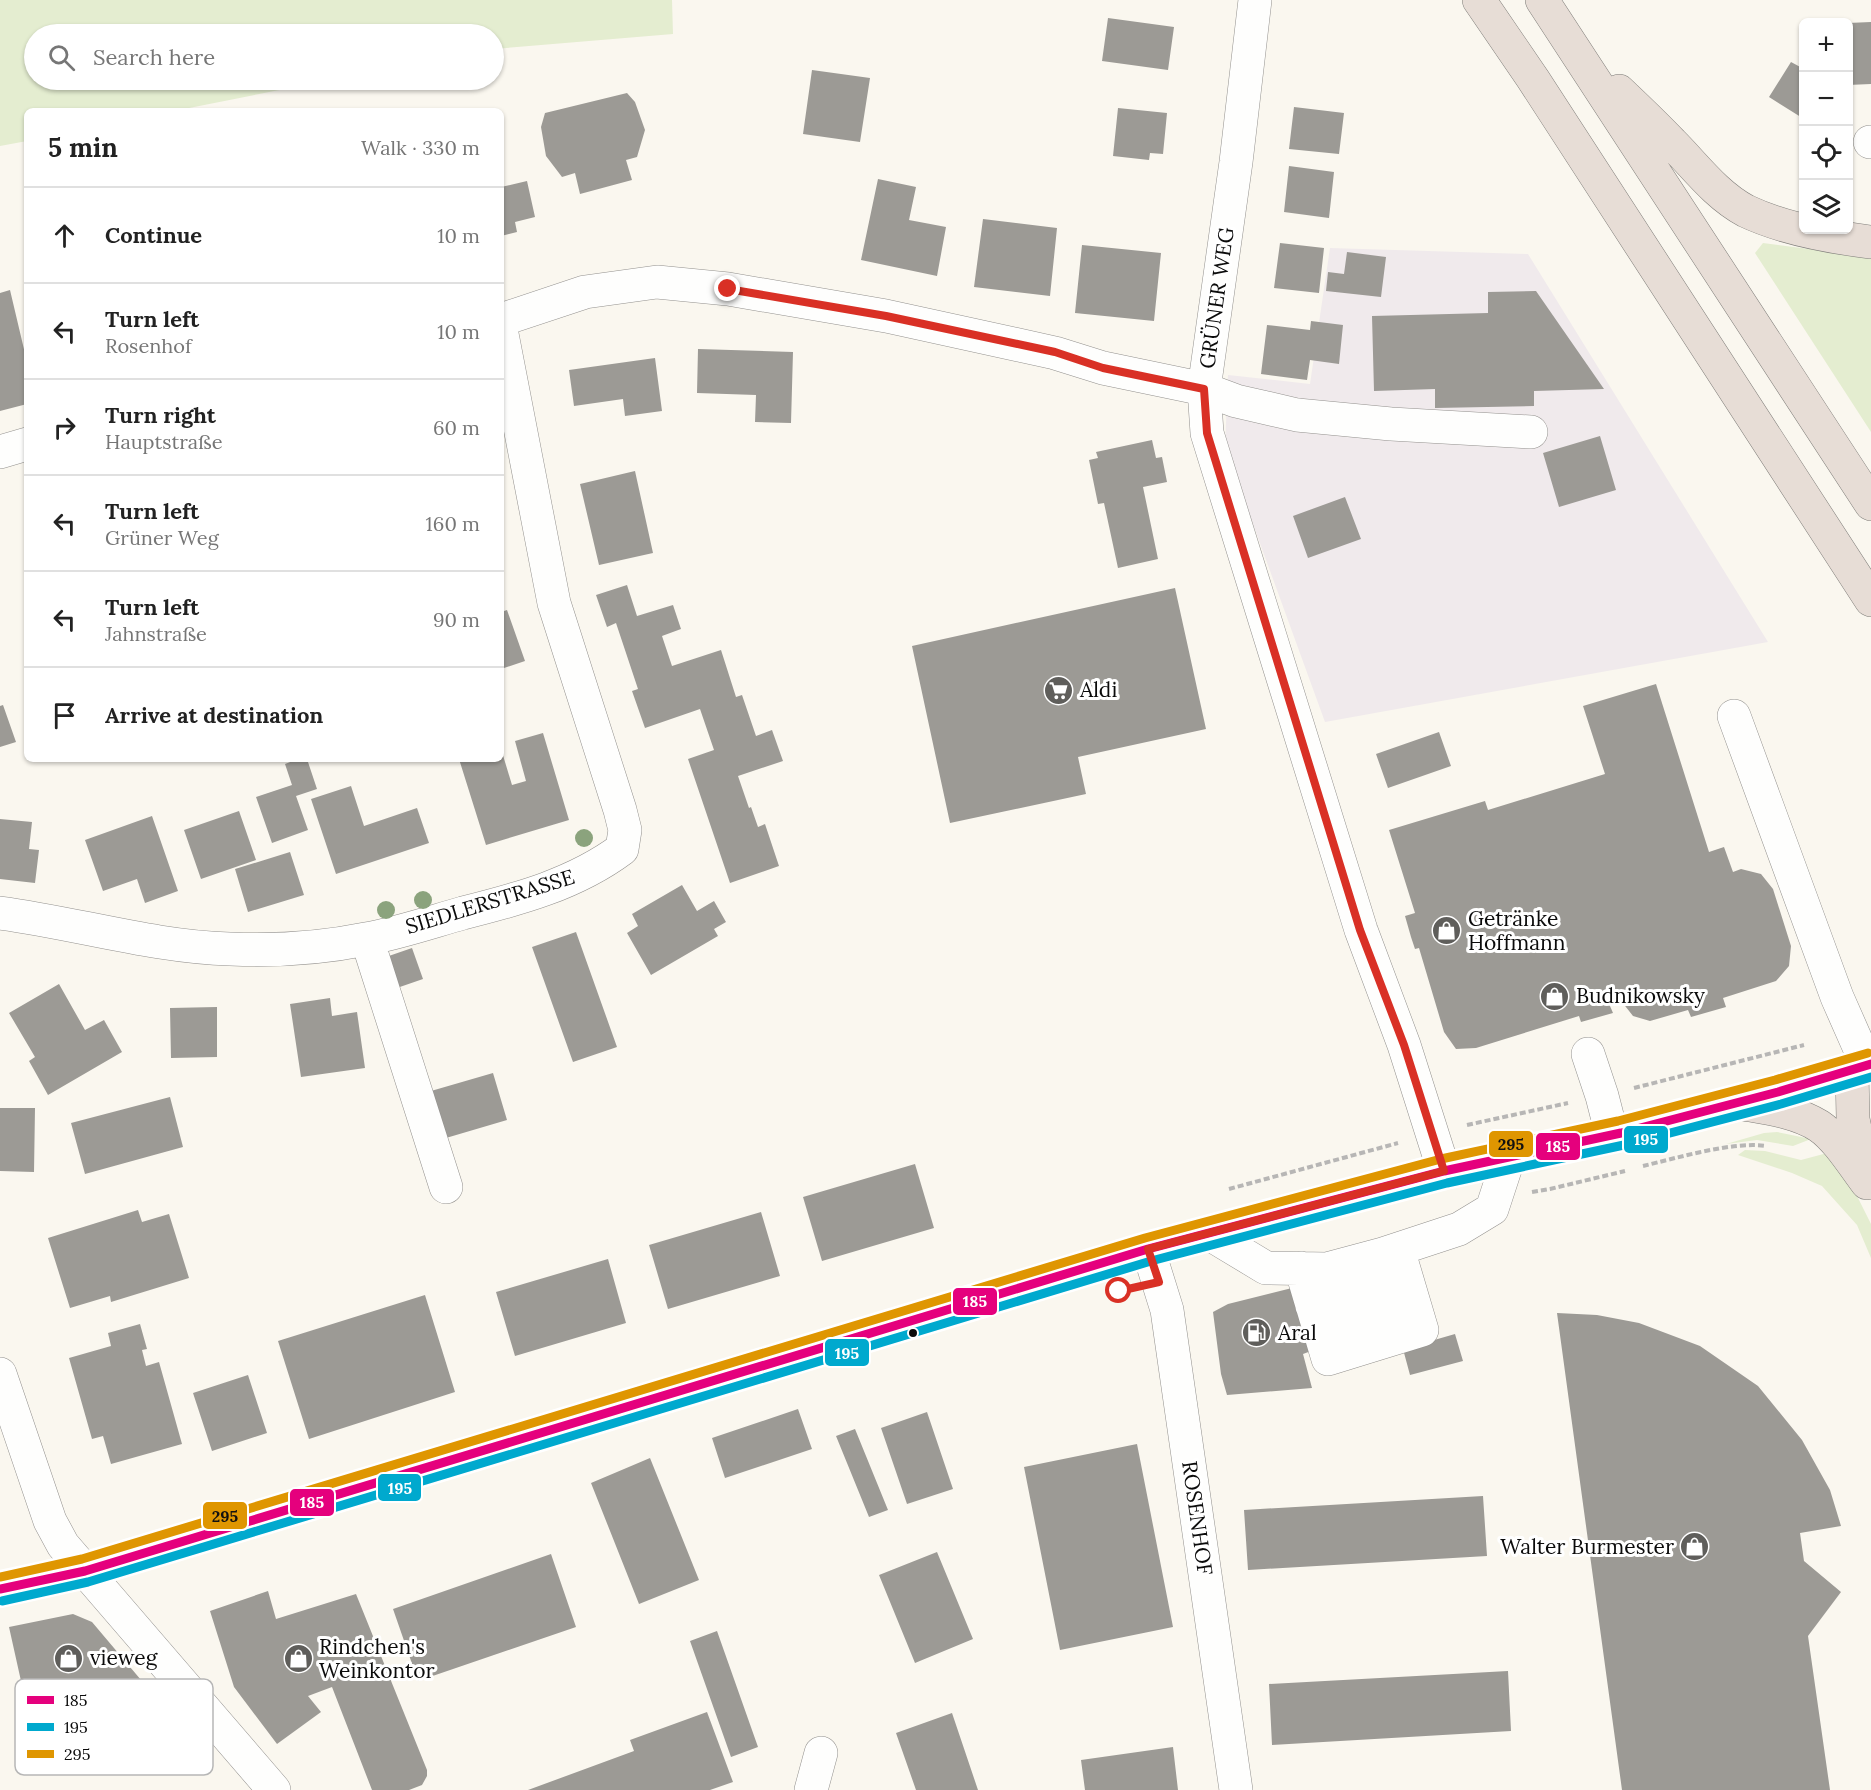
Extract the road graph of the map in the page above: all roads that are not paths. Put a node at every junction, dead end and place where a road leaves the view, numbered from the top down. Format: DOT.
graph roads {
  1 [pos="1254,0"];
  2 [pos="1479,0"];
  3 [pos="1542,0"];
  4 [pos="1575,48"];
  5 [pos="1871,243"];
  6 [pos="504,319"];
  7 [pos="504,345"];
  8 [pos="1204,389"];
  9 [pos="1531,432"];
  10 [pos="24,445"];
  11 [pos="0,452"];
  12 [pos="1871,504"];
  13 [pos="1871,600"];
  14 [pos="1734,716"];
  15 [pos="0,913"];
  16 [pos="366,939"];
  17 [pos="1588,1054"];
  18 [pos="1865,1074"];
  19 [pos="1738,1103"];
  20 [pos="1612,1135"];
  21 [pos="1509,1156"];
  22 [pos="1444,1171"];
  23 [pos="447,1187"];
  24 [pos="1869,1189"];
  25 [pos="1208,1233"];
  26 [pos="1148,1249"];
  27 [pos="1301,1268"];
  28 [pos="1406,1276"];
  29 [pos="1316,1319"];
  30 [pos="0,1374"];
  31 [pos="85,1571"];
  32 [pos="0,1589"];
  33 [pos="178,1679"];
  34 [pos="213,1719"];
  35 [pos="821,1753"];
  36 [pos="274,1790"];
  37 [pos="810,1790"];
  38 [pos="1236,1790"];
  1 -- 8 [label="street, GRÜNER WEG"];
  2 -- 13 [label="highway"];
  3 -- 4 [label="highway"];
  4 -- 5 [label="highway"];
  4 -- 12 [label="highway"];
  6 -- 8 [label="street"];
  7 -- 16 [label="street, SIEDLERSTRASSE"];
  8 -- 9 [label="street"];
  8 -- 22 [label="street, GRÜNER WEG"];
  10 -- 11 [label="street"];
  14 -- 18 [label="street"];
  15 -- 16 [label="street, SIEDLERSTRASSE"];
  16 -- 23 [label="street"];
  17 -- 20 [label="street"];
  18 -- 19 [label="main road"];
  18 -- 24 [label="highway"];
  19 -- 20 [label="main road"];
  19 -- 24 [label="highway"];
  20 -- 21 [label="main road"];
  21 -- 22 [label="main road"];
  21 -- 28 [label="street"];
  22 -- 25 [label="main road"];
  25 -- 26 [label="main road"];
  25 -- 27 [label="street"];
  26 -- 31 [label="main road"];
  26 -- 38 [label="street, ROSENHOF"];
  27 -- 28 [label="street"];
  27 -- 29 [label="street"];
  28 -- 29 [label="street"];
  28 -- 29 [label="street"];
  30 -- 31 [label="street"];
  31 -- 32 [label="main road"];
  31 -- 33 [label="street"];
  34 -- 36 [label="street"];
  35 -- 37 [label="street"];
}
